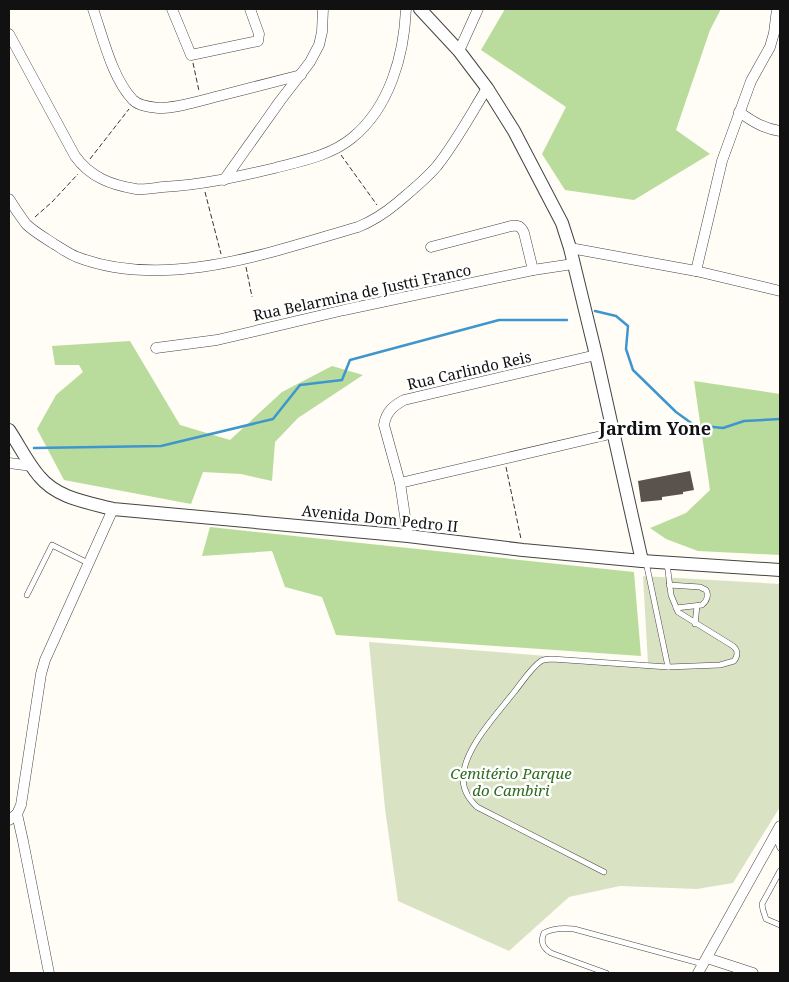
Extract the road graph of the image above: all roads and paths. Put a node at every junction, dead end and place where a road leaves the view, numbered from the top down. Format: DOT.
graph roads {
  1 [pos="93,9"];
  2 [pos="172,9"];
  3 [pos="250,9"];
  4 [pos="323,9"];
  5 [pos="406,9"];
  6 [pos="420,9"];
  7 [pos="478,9"];
  8 [pos="777,9"];
  9 [pos="9,34"];
  10 [pos="775,47"];
  11 [pos="459,51"];
  12 [pos="191,55"];
  13 [pos="300,75"];
  14 [pos="487,88"];
  15 [pos="201,101"];
  16 [pos="135,102"];
  17 [pos="739,112"];
  18 [pos="780,130"];
  19 [pos="336,148"];
  20 [pos="83,168"];
  21 [pos="224,180"];
  22 [pos="202,184"];
  23 [pos="9,199"];
  24 [pos="383,214"];
  25 [pos="27,225"];
  26 [pos="431,247"];
  27 [pos="570,248"];
  28 [pos="244,260"];
  29 [pos="224,263"];
  30 [pos="573,264"];
  31 [pos="533,270"];
  32 [pos="696,271"];
  33 [pos="780,291"];
  34 [pos="252,297"];
  35 [pos="156,348"];
  36 [pos="596,355"];
  37 [pos="9,430"];
  38 [pos="614,433"];
  39 [pos="504,458"];
  40 [pos="9,463"];
  41 [pos="32,466"];
  42 [pos="400,483"];
  43 [pos="113,509"];
  44 [pos="408,536"];
  45 [pos="639,547"];
  46 [pos="523,550"];
  47 [pos="628,560"];
  48 [pos="644,562"];
  49 [pos="88,563"];
  50 [pos="667,563"];
  51 [pos="780,570"];
  52 [pos="669,586"];
  53 [pos="27,595"];
  54 [pos="697,606"];
  55 [pos="676,608"];
  56 [pos="695,624"];
  57 [pos="668,668"];
  58 [pos="13,817"];
  59 [pos="780,826"];
  60 [pos="775,836"];
  61 [pos="780,848"];
  62 [pos="780,871"];
  63 [pos="604,872"];
  64 [pos="780,925"];
  65 [pos="703,965"];
  66 [pos="49,973"];
  67 [pos="606,973"];
  68 [pos="753,973"];
  1 -- 16 [label="street"];
  2 -- 12 [label="street"];
  3 -- 12 [label="street"];
  4 -- 13 [label="street"];
  5 -- 19 [label="street"];
  6 -- 11 [label="street"];
  7 -- 11 [label="street"];
  8 -- 10 [label="street"];
  9 -- 20 [label="street"];
  10 -- 17 [label="street"];
  11 -- 14 [label="street"];
  12 -- 15 [label="path"];
  13 -- 15 [label="street"];
  13 -- 21 [label="street"];
  14 -- 24 [label="street"];
  14 -- 27 [label="street"];
  15 -- 16 [label="street"];
  16 -- 20 [label="path"];
  17 -- 18 [label="street"];
  17 -- 32 [label="street"];
  19 -- 21 [label="street"];
  19 -- 24 [label="path"];
  20 -- 22 [label="street"];
  20 -- 25 [label="path"];
  21 -- 22 [label="street"];
  22 -- 29 [label="path"];
  23 -- 25 [label="street"];
  24 -- 28 [label="street"];
  25 -- 29 [label="street"];
  26 -- 31 [label="street"];
  27 -- 30 [label="street"];
  27 -- 32 [label="street"];
  28 -- 29 [label="street"];
  28 -- 34 [label="path"];
  30 -- 31 [label="street, Rua Belarmina de Justti Franco"];
  30 -- 36 [label="street"];
  31 -- 35 [label="street, Rua Belarmina de Justti Franco"];
  32 -- 33 [label="street"];
  36 -- 38 [label="street"];
  36 -- 42 [label="street, Rua Carlindo Reis"];
  37 -- 41 [label="street, Avenida Dom Pedro II"];
  38 -- 39 [label="street"];
  38 -- 45 [label="street"];
  39 -- 42 [label="street"];
  39 -- 46 [label="path"];
  40 -- 41 [label="street"];
  41 -- 43 [label="street, Avenida Dom Pedro II"];
  42 -- 44 [label="street, Rua Carlindo Reis"];
  43 -- 44 [label="street, Avenida Dom Pedro II"];
  43 -- 49 [label="street"];
  44 -- 46 [label="street, Avenida Dom Pedro II"];
  45 -- 47 [label="street"];
  45 -- 48 [label="street"];
  46 -- 47 [label="street, Avenida Dom Pedro II"];
  47 -- 48 [label="street, Avenida Dom Pedro II"];
  48 -- 50 [label="street, Avenida Dom Pedro II"];
  48 -- 57 [label="lane"];
  49 -- 53 [label="lane"];
  49 -- 58 [label="street"];
  50 -- 51 [label="street, Avenida Dom Pedro II"];
  50 -- 52 [label="lane"];
  52 -- 54 [label="lane"];
  52 -- 55 [label="lane"];
  54 -- 55 [label="lane"];
  54 -- 56 [label="lane"];
  55 -- 56 [label="lane"];
  56 -- 57 [label="lane"];
  57 -- 63 [label="lane"];
  58 -- 66 [label="street"];
  59 -- 60 [label="street"];
  60 -- 61 [label="lane"];
  60 -- 65 [label="street"];
  62 -- 64 [label="lane"];
  65 -- 67 [label="lane"];
  65 -- 68 [label="street"];
}
